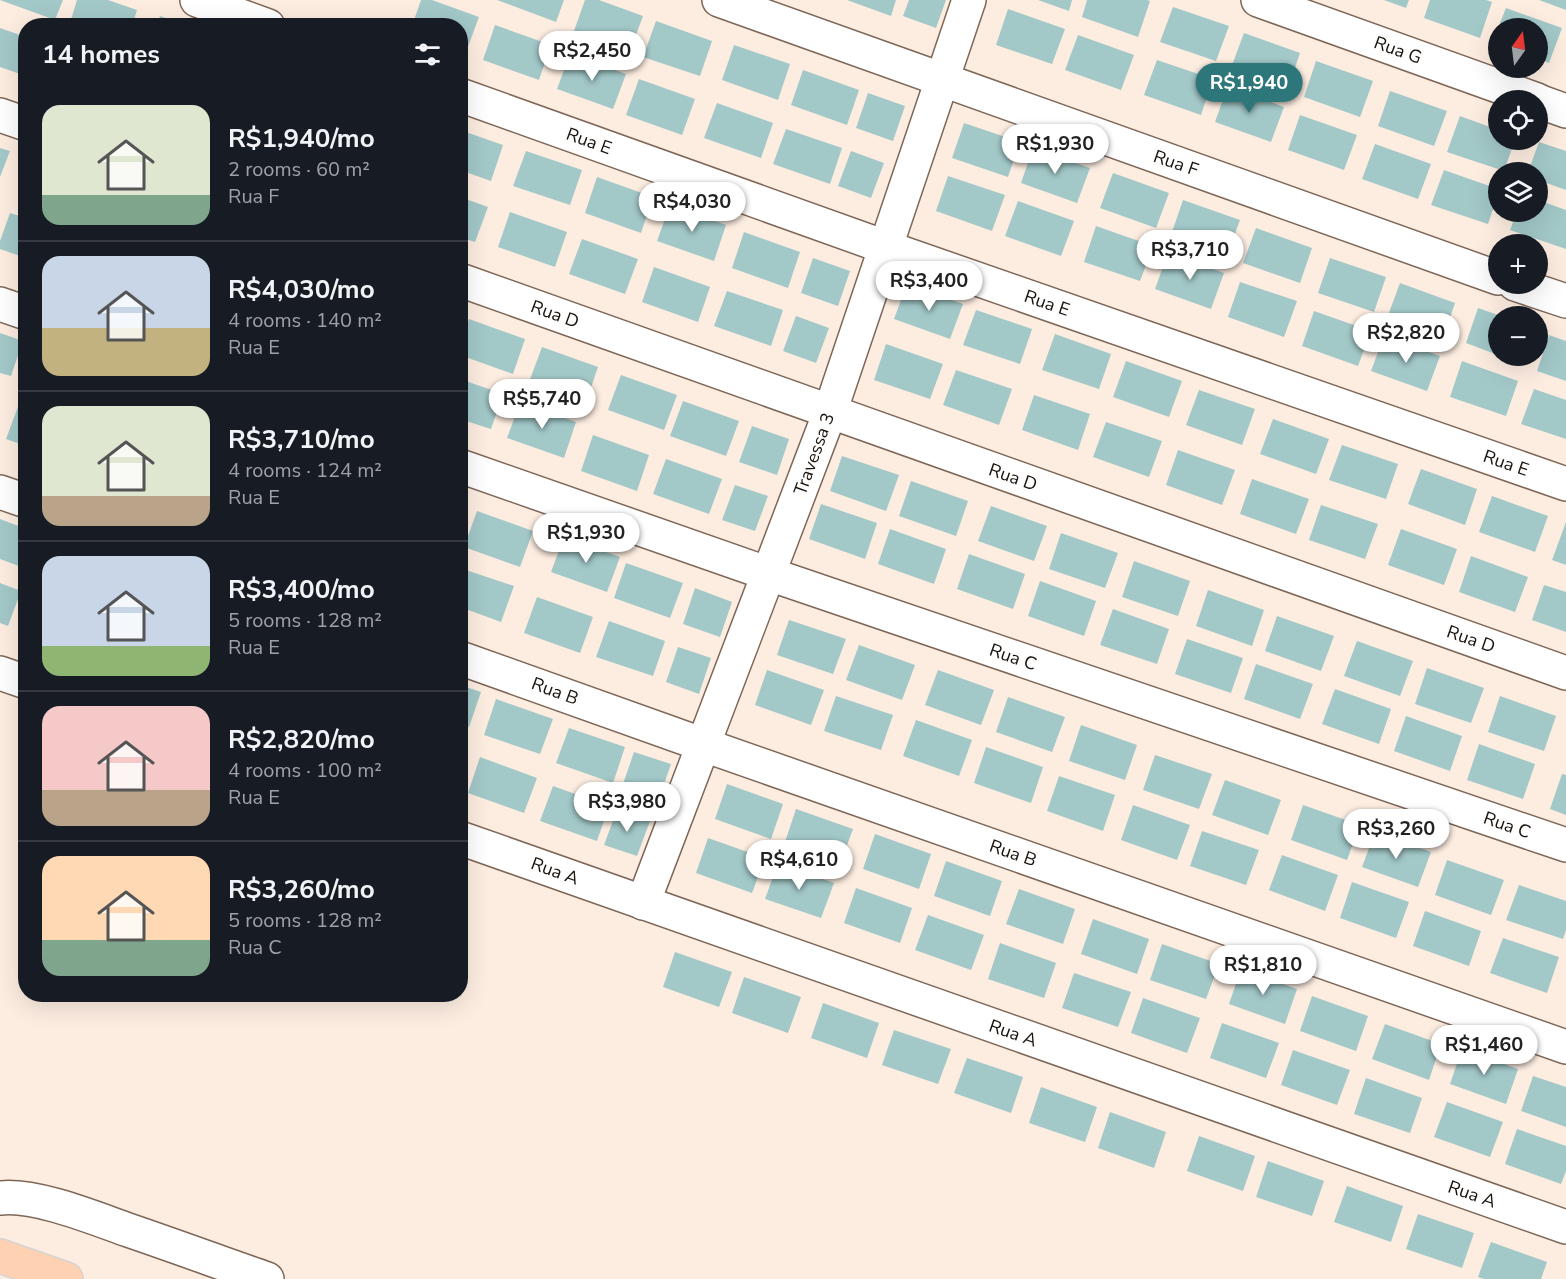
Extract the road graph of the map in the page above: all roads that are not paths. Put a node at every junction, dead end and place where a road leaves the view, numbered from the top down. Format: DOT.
graph roads {
  1 [pos="197,0"];
  2 [pos="719,0"];
  3 [pos="969,0"];
  4 [pos="1258,0"];
  5 [pos="246,18"];
  6 [pos="941,80"];
  7 [pos="1507,90"];
  8 [pos="468,98"];
  9 [pos="1548,105"];
  10 [pos="1566,111"];
  11 [pos="0,115"];
  12 [pos="18,121"];
  13 [pos="885,247"];
  14 [pos="1488,274"];
  15 [pos="468,283"];
  16 [pos="1543,294"];
  17 [pos="1566,302"];
  18 [pos="0,304"];
  19 [pos="18,310"];
  20 [pos="830,412"];
  21 [pos="468,469"];
  22 [pos="1566,484"];
  23 [pos="0,492"];
  24 [pos="18,498"];
  25 [pos="769,574"];
  26 [pos="468,660"];
  27 [pos="0,673"];
  28 [pos="1566,673"];
  29 [pos="18,679"];
  30 [pos="704,745"];
  31 [pos="468,841"];
  32 [pos="1566,845"];
  33 [pos="643,903"];
  34 [pos="1566,1047"];
  35 [pos="0,1198"];
  36 [pos="1566,1227"];
  37 [pos="0,1256"];
  38 [pos="66,1279"];
  39 [pos="267,1279"];
  1 -- 5 [label="street"];
  2 -- 6 [label="street, Rua F"];
  3 -- 6 [label="street, Travessa 3"];
  4 -- 7 [label="street, Rua G"];
  6 -- 13 [label="street, Travessa 3"];
  6 -- 14 [label="street, Rua F"];
  8 -- 13 [label="street, Rua E"];
  9 -- 10 [label="street, Rua G"];
  11 -- 12 [label="street"];
  13 -- 20 [label="street, Travessa 3"];
  13 -- 22 [label="street, Rua E"];
  15 -- 20 [label="street, Rua D"];
  16 -- 17 [label="street"];
  18 -- 19 [label="street"];
  20 -- 25 [label="street, Travessa 3"];
  20 -- 28 [label="street, Rua D"];
  21 -- 25 [label="street, Rua C"];
  23 -- 24 [label="street"];
  25 -- 30 [label="street, Travessa 3"];
  25 -- 32 [label="street, Rua C"];
  26 -- 30 [label="street, Rua B"];
  27 -- 29 [label="street"];
  30 -- 33 [label="street, Travessa 3"];
  30 -- 34 [label="street, Rua B"];
  31 -- 33 [label="street, Rua A"];
  33 -- 36 [label="street, Rua A"];
  35 -- 39 [label="street"];
  37 -- 38 [label="main road"];
}
